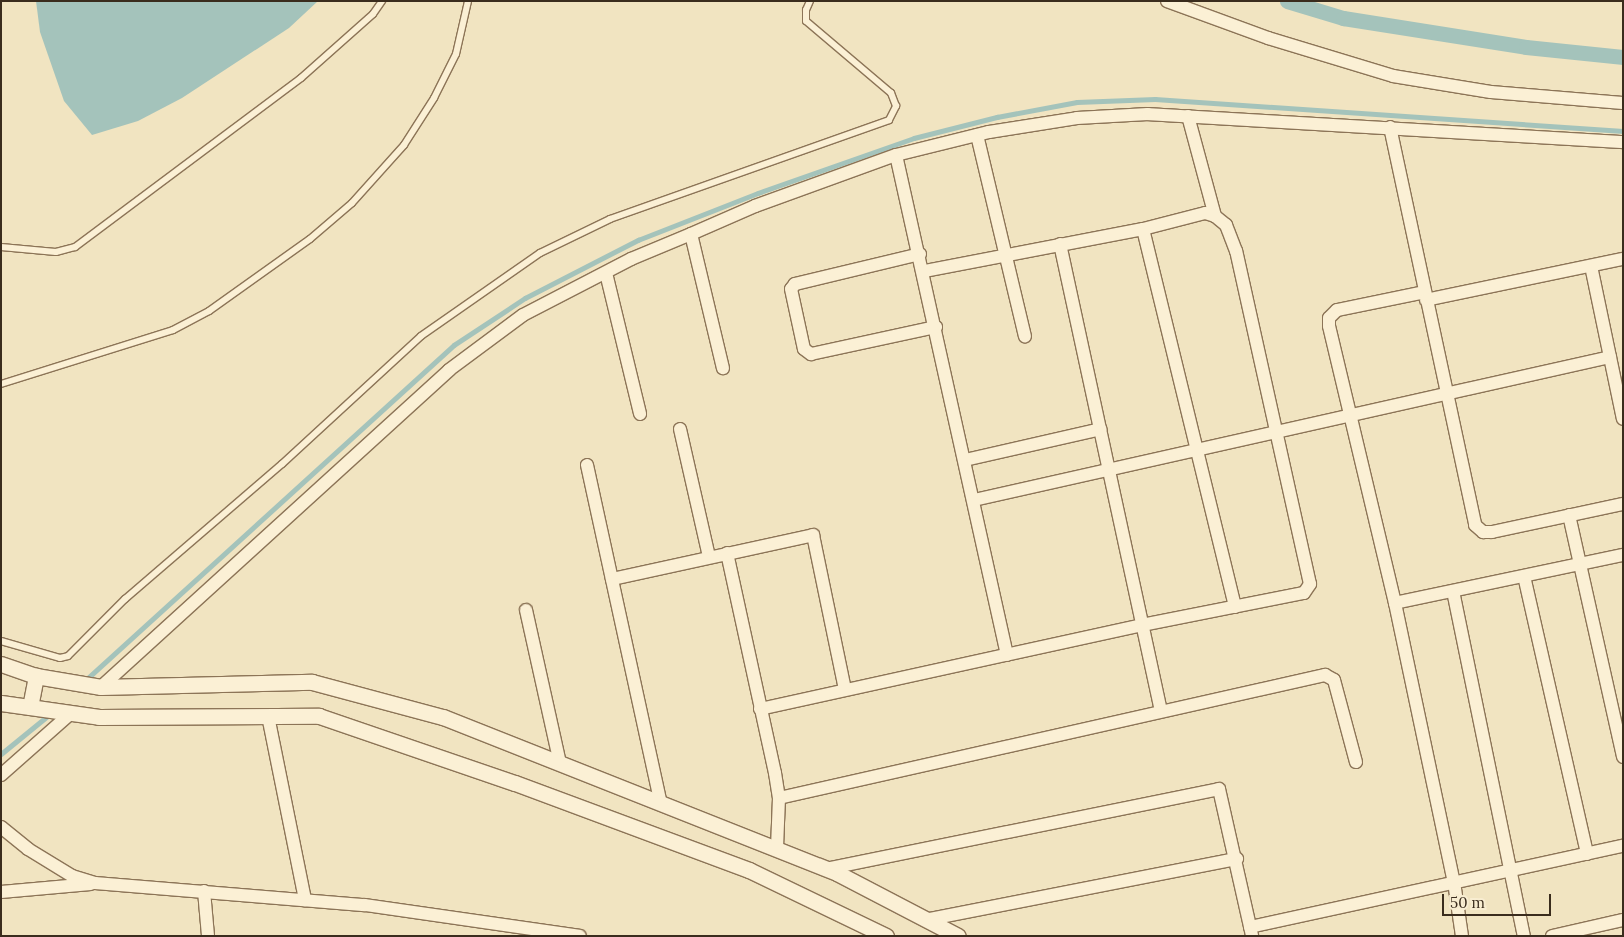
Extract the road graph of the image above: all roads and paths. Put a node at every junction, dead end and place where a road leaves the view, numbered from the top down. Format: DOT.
graph roads {
  1 [pos="382,1"];
  2 [pos="468,1"];
  3 [pos="810,1"];
  4 [pos="1167,1"];
  5 [pos="1623,103"];
  6 [pos="1188,116"];
  7 [pos="1390,127"];
  8 [pos="977,135"];
  9 [pos="1623,142"];
  10 [pos="896,155"];
  11 [pos="1215,216"];
  12 [pos="1143,229"];
  13 [pos="692,234"];
  14 [pos="1060,244"];
  15 [pos="1,247"];
  16 [pos="920,254"];
  17 [pos="1007,256"];
  18 [pos="1623,259"];
  19 [pos="1591,266"];
  20 [pos="924,271"];
  21 [pos="606,273"];
  22 [pos="1425,296"];
  23 [pos="936,327"];
  24 [pos="1025,336"];
  25 [pos="1610,357"];
  26 [pos="723,368"];
  27 [pos="1,384"];
  28 [pos="1448,393"];
  29 [pos="640,414"];
  30 [pos="1351,415"];
  31 [pos="1623,419"];
  32 [pos="1101,429"];
  33 [pos="680,430"];
  34 [pos="1278,433"];
  35 [pos="1196,450"];
  36 [pos="965,460"];
  37 [pos="587,464"];
  38 [pos="1109,468"];
  39 [pos="974,500"];
  40 [pos="1623,504"];
  41 [pos="1569,515"];
  42 [pos="727,553"];
  43 [pos="1623,555"];
  44 [pos="709,557"];
  45 [pos="1580,565"];
  46 [pos="1524,576"];
  47 [pos="612,579"];
  48 [pos="1453,591"];
  49 [pos="1395,603"];
  50 [pos="1235,607"];
  51 [pos="526,610"];
  52 [pos="1142,625"];
  53 [pos="1,641"];
  54 [pos="1007,655"];
  55 [pos="1,664"];
  56 [pos="36,676"];
  57 [pos="102,688"];
  58 [pos="845,689"];
  59 [pos="1,703"];
  60 [pos="30,707"];
  61 [pos="760,709"];
  62 [pos="1161,711"];
  63 [pos="71,713"];
  64 [pos="268,716"];
  65 [pos="1623,757"];
  66 [pos="1356,762"];
  67 [pos="560,763"];
  68 [pos="1,775"];
  69 [pos="779,798"];
  70 [pos="660,801"];
  71 [pos="1,827"];
  72 [pos="1623,846"];
  73 [pos="777,848"];
  74 [pos="1587,854"];
  75 [pos="1237,859"];
  76 [pos="826,869"];
  77 [pos="1512,870"];
  78 [pos="1454,882"];
  79 [pos="95,883"];
  80 [pos="204,891"];
  81 [pos="1,892"];
  82 [pos="306,900"];
  83 [pos="930,920"];
  84 [pos="1623,920"];
  85 [pos="485,923"];
  86 [pos="1603,930"];
  87 [pos="1251,932"];
  88 [pos="537,933"];
  89 [pos="208,936"];
  90 [pos="488,936"];
  91 [pos="580,936"];
  92 [pos="886,936"];
  93 [pos="958,936"];
  94 [pos="1462,936"];
  95 [pos="1524,936"];
  96 [pos="1552,936"];
  1 -- 15 [label="lane"];
  2 -- 27 [label="lane"];
  3 -- 53 [label="lane"];
  4 -- 5 [label="street"];
  6 -- 7 [label="street"];
  6 -- 8 [label="street"];
  6 -- 11 [label="street"];
  7 -- 9 [label="street"];
  7 -- 22 [label="street"];
  8 -- 10 [label="street"];
  8 -- 17 [label="street"];
  10 -- 13 [label="street"];
  10 -- 16 [label="street"];
  11 -- 12 [label="street"];
  11 -- 34 [label="street"];
  12 -- 14 [label="street"];
  12 -- 35 [label="street"];
  13 -- 21 [label="street"];
  13 -- 26 [label="street"];
  14 -- 17 [label="street"];
  14 -- 32 [label="street"];
  16 -- 20 [label="street"];
  16 -- 23 [label="street"];
  17 -- 20 [label="street"];
  17 -- 24 [label="street"];
  18 -- 19 [label="street"];
  19 -- 22 [label="street"];
  19 -- 25 [label="street"];
  20 -- 23 [label="street"];
  21 -- 29 [label="street"];
  21 -- 57 [label="street"];
  22 -- 28 [label="street"];
  22 -- 30 [label="street"];
  23 -- 36 [label="street"];
  25 -- 28 [label="street"];
  25 -- 31 [label="street"];
  28 -- 30 [label="street"];
  28 -- 41 [label="street"];
  30 -- 34 [label="street"];
  30 -- 49 [label="street"];
  32 -- 36 [label="street"];
  32 -- 38 [label="street"];
  33 -- 44 [label="street"];
  34 -- 35 [label="street"];
  34 -- 50 [label="street"];
  35 -- 38 [label="street"];
  35 -- 50 [label="street"];
  36 -- 39 [label="street"];
  37 -- 47 [label="street"];
  38 -- 39 [label="street"];
  38 -- 52 [label="street"];
  39 -- 54 [label="street"];
  40 -- 41 [label="street"];
  41 -- 45 [label="street"];
  42 -- 44 [label="street"];
  42 -- 58 [label="street"];
  42 -- 61 [label="street"];
  43 -- 45 [label="street"];
  44 -- 47 [label="street"];
  45 -- 46 [label="street"];
  45 -- 65 [label="street"];
  46 -- 48 [label="street"];
  46 -- 74 [label="street"];
  47 -- 70 [label="street"];
  48 -- 49 [label="street"];
  48 -- 77 [label="street"];
  49 -- 78 [label="street"];
  50 -- 52 [label="street"];
  51 -- 67 [label="street"];
  52 -- 54 [label="street"];
  52 -- 62 [label="street"];
  54 -- 58 [label="street"];
  55 -- 56 [label="street"];
  56 -- 57 [label="street"];
  56 -- 60 [label="street"];
  57 -- 67 [label="street"];
  58 -- 61 [label="street"];
  59 -- 60 [label="street"];
  60 -- 63 [label="street"];
  61 -- 69 [label="street"];
  62 -- 66 [label="street"];
  62 -- 69 [label="street"];
  63 -- 64 [label="street"];
  63 -- 68 [label="street"];
  64 -- 82 [label="street"];
  64 -- 92 [label="street"];
  67 -- 70 [label="street"];
  69 -- 73 [label="street"];
  70 -- 73 [label="street"];
  71 -- 79 [label="street"];
  72 -- 74 [label="street"];
  73 -- 76 [label="street"];
  74 -- 77 [label="street"];
  75 -- 76 [label="street"];
  75 -- 83 [label="street"];
  75 -- 87 [label="street"];
  76 -- 83 [label="street"];
  77 -- 78 [label="street"];
  77 -- 95 [label="street"];
  78 -- 87 [label="street"];
  78 -- 94 [label="street"];
  79 -- 80 [label="street"];
  79 -- 81 [label="street"];
  80 -- 82 [label="street"];
  80 -- 89 [label="street"];
  82 -- 85 [label="street"];
  83 -- 93 [label="street"];
  84 -- 86 [label="street"];
  85 -- 88 [label="street"];
  85 -- 90 [label="street"];
  86 -- 96 [label="street"];
  88 -- 91 [label="street"];
}
